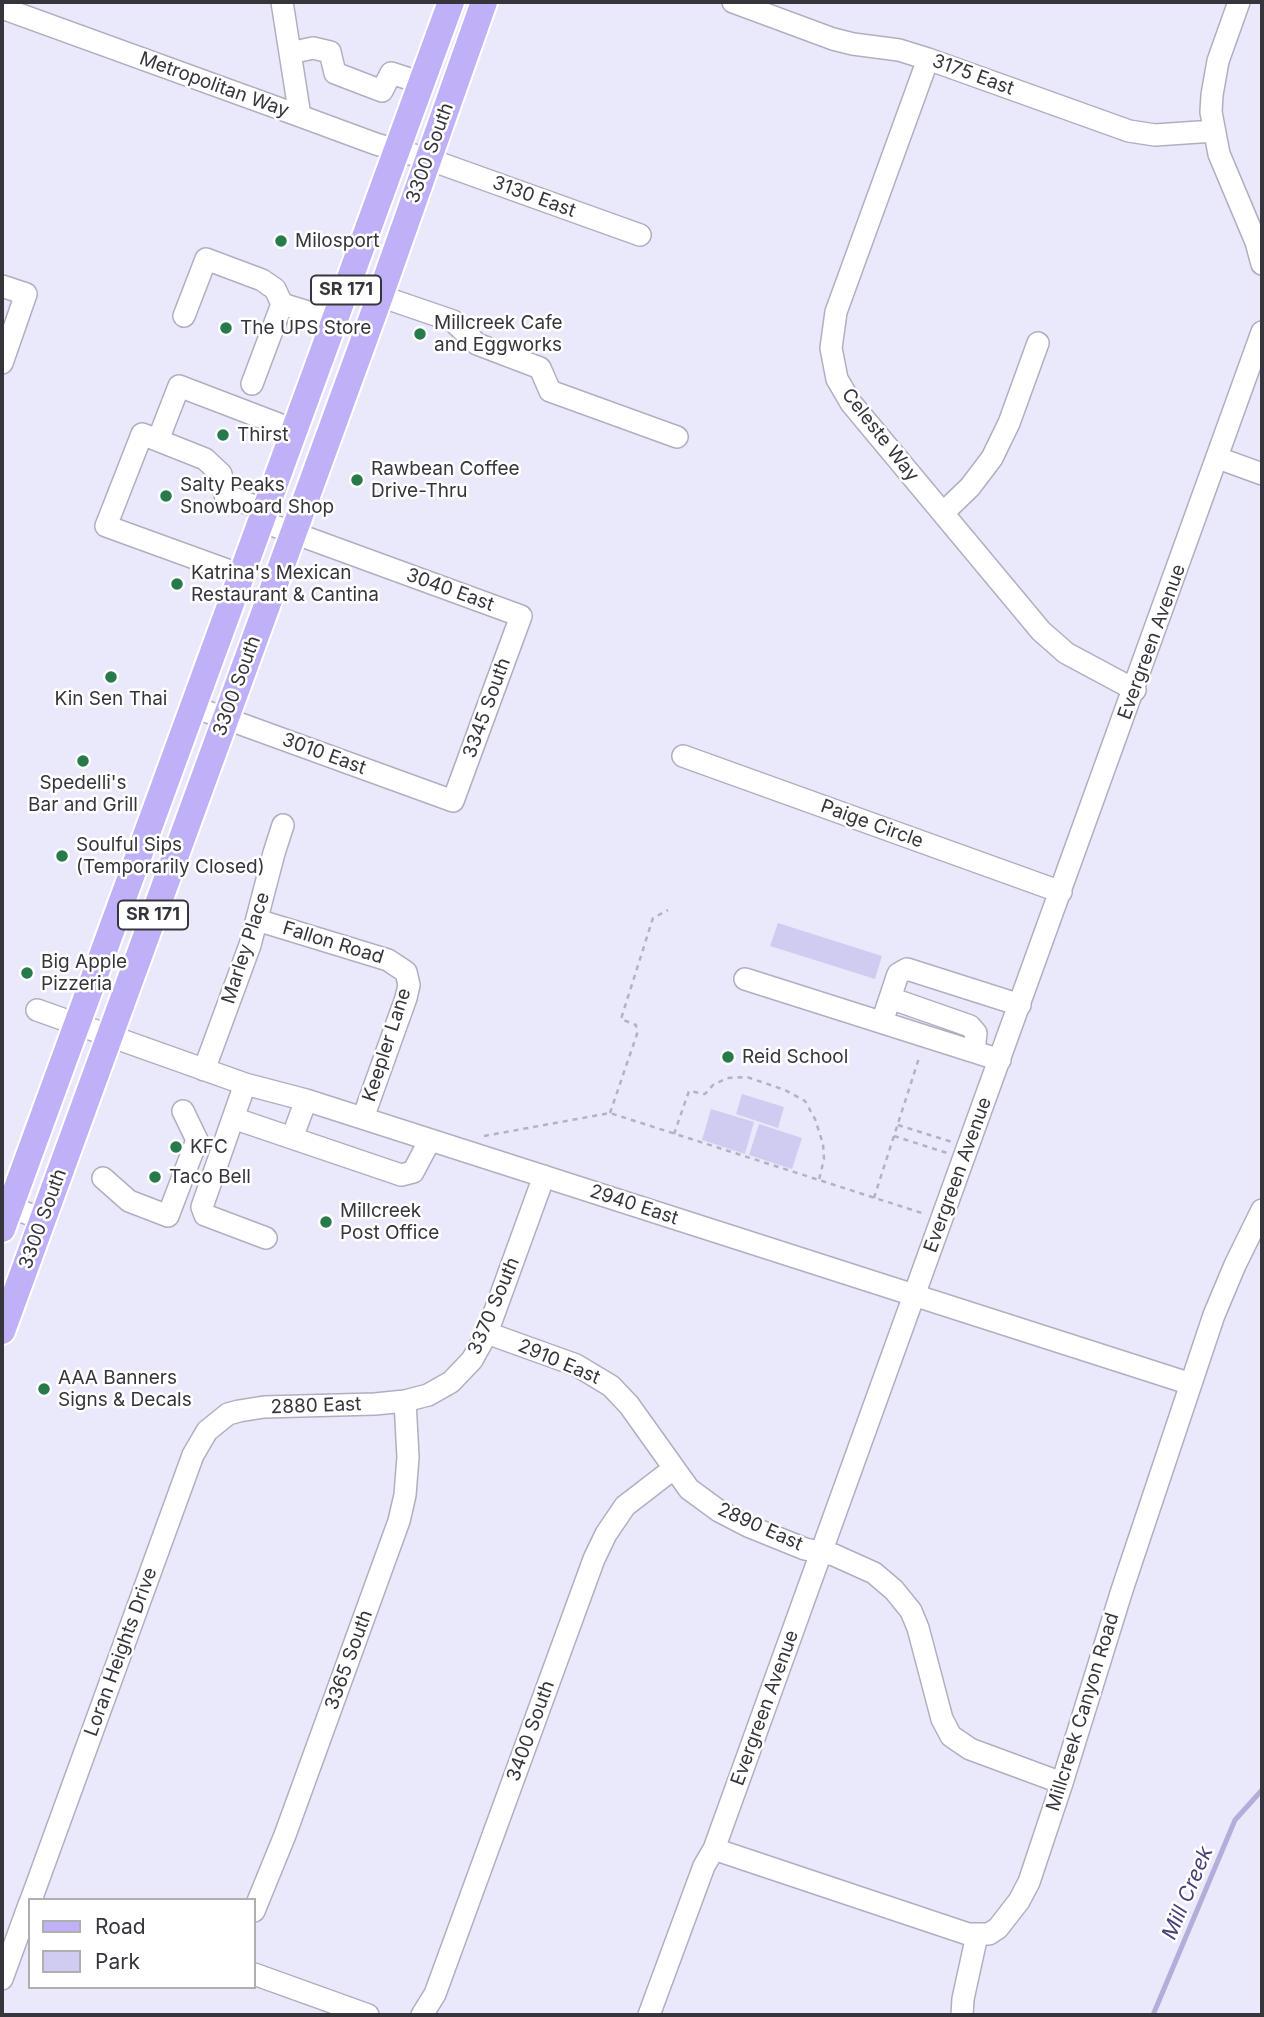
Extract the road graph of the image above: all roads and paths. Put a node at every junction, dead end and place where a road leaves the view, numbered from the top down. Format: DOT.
graph roads {
  1 [pos="282,2"];
  2 [pos="451,2"];
  3 [pos="485,2"];
  4 [pos="733,2"];
  5 [pos="1239,2"];
  6 [pos="2,8"];
  7 [pos="290,53"];
  8 [pos="928,59"];
  9 [pos="422,83"];
  10 [pos="300,116"];
  11 [pos="1214,131"];
  12 [pos="398,150"];
  13 [pos="428,159"];
  14 [pos="640,236"];
  15 [pos="1262,264"];
  16 [pos="2,286"];
  17 [pos="380,296"];
  18 [pos="282,304"];
  19 [pos="184,316"];
  20 [pos="334,320"];
  21 [pos="1262,332"];
  22 [pos="1038,343"];
  23 [pos="2,363"];
  24 [pos="252,384"];
  25 [pos="294,430"];
  26 [pos="677,437"];
  27 [pos="158,440"];
  28 [pos="1218,458"];
  29 [pos="1262,474"];
  30 [pos="943,513"];
  31 [pos="263,515"];
  32 [pos="292,532"];
  33 [pos="241,576"];
  34 [pos="521,616"];
  35 [pos="1135,690"];
  36 [pos="194,706"];
  37 [pos="226,718"];
  38 [pos="682,756"];
  39 [pos="453,801"];
  40 [pos="283,825"];
  41 [pos="1061,892"];
  42 [pos="668,910"];
  43 [pos="257,920"];
  44 [pos="406,972"];
  45 [pos="745,979"];
  46 [pos="890,998"];
  47 [pos="1020,1005"];
  48 [pos="37,1010"];
  49 [pos="882,1022"];
  50 [pos="77,1025"];
  51 [pos="926,1036"];
  52 [pos="108,1037"];
  53 [pos="974,1051"];
  54 [pos="1000,1060"];
  55 [pos="204,1070"];
  56 [pos="245,1084"];
  57 [pos="306,1100"];
  58 [pos="183,1111"];
  59 [pos="610,1113"];
  60 [pos="233,1118"];
  61 [pos="363,1118"];
  62 [pos="898,1125"];
  63 [pos="674,1134"];
  64 [pos="894,1136"];
  65 [pos="292,1138"];
  66 [pos="430,1140"];
  67 [pos="968,1147"];
  68 [pos="461,1150"];
  69 [pos="947,1153"];
  70 [pos="544,1176"];
  71 [pos="103,1178"];
  72 [pos="819,1180"];
  73 [pos="874,1198"];
  74 [pos="1262,1210"];
  75 [pos="4,1213"];
  76 [pos="43,1219"];
  77 [pos="942,1220"];
  78 [pos="266,1238"];
  79 [pos="914,1295"];
  80 [pos="2,1331"];
  81 [pos="487,1333"];
  82 [pos="1191,1384"];
  83 [pos="405,1401"];
  84 [pos="228,1414"];
  85 [pos="673,1469"];
  86 [pos="820,1552"];
  87 [pos="1062,1783"];
  88 [pos="714,1849"];
  89 [pos="31,1898"];
  90 [pos="256,1906"];
  91 [pos="28,1912"];
  92 [pos="977,1935"];
  93 [pos="22,1946"];
  94 [pos="256,1975"];
  95 [pos="2,1979"];
  96 [pos="368,2015"];
  97 [pos="422,2015"];
  98 [pos="649,2015"];
  99 [pos="962,2015"];
  1 -- 7 [label="street"];
  2 -- 9 [label="main road, 3300 South / SR 171"];
  3 -- 13 [label="main road, 3300 South / SR 171"];
  4 -- 8 [label="street, 3175 East"];
  5 -- 11 [label="street"];
  6 -- 10 [label="street, Metropolitan Way"];
  7 -- 9 [label="street"];
  7 -- 10 [label="street"];
  8 -- 11 [label="street, 3175 East"];
  8 -- 30 [label="street, Celeste Way"];
  9 -- 12 [label="main road, 3300 South / SR 171"];
  10 -- 12 [label="street, Metropolitan Way"];
  11 -- 15 [label="street"];
  12 -- 13 [label="street, Metropolitan Way"];
  12 -- 20 [label="main road, 3300 South / SR 171"];
  13 -- 14 [label="street, 3130 East"];
  13 -- 17 [label="main road, 3300 South / SR 171"];
  16 -- 23 [label="street"];
  17 -- 26 [label="street"];
  17 -- 32 [label="main road, 3300 South / SR 171"];
  18 -- 19 [label="street"];
  18 -- 20 [label="street"];
  18 -- 24 [label="street"];
  20 -- 25 [label="main road, 3300 South / SR 171"];
  21 -- 28 [label="street, Evergreen Avenue"];
  22 -- 30 [label="street"];
  25 -- 27 [label="street"];
  25 -- 31 [label="main road, 3300 South / SR 171"];
  27 -- 31 [label="street, 3040 East"];
  27 -- 33 [label="street"];
  28 -- 29 [label="street"];
  28 -- 35 [label="street, Evergreen Avenue"];
  30 -- 35 [label="street, Celeste Way"];
  31 -- 32 [label="street, 3040 East"];
  31 -- 33 [label="main road, 3300 South / SR 171"];
  32 -- 34 [label="street, 3040 East"];
  32 -- 37 [label="main road, 3300 South / SR 171"];
  33 -- 36 [label="main road, 3300 South / SR 171"];
  34 -- 39 [label="street, 3345 South"];
  35 -- 41 [label="street, Evergreen Avenue"];
  36 -- 37 [label="street, 3010 East"];
  36 -- 50 [label="main road, 3300 South / SR 171"];
  37 -- 39 [label="street, 3010 East"];
  37 -- 52 [label="main road, 3300 South / SR 171"];
  38 -- 41 [label="street, Paige Circle"];
  40 -- 43 [label="street, Marley Place"];
  41 -- 47 [label="street, Evergreen Avenue"];
  42 -- 59 [label="path"];
  43 -- 44 [label="street, Fallon Road"];
  43 -- 55 [label="street, Marley Place"];
  44 -- 61 [label="street, Keepler Lane"];
  45 -- 49 [label="street"];
  46 -- 47 [label="street"];
  46 -- 49 [label="street"];
  46 -- 53 [label="street"];
  47 -- 54 [label="street, Evergreen Avenue"];
  48 -- 50 [label="street, 2940 East"];
  49 -- 51 [label="street"];
  50 -- 52 [label="street, 2940 East"];
  50 -- 75 [label="main road, 3300 South / SR 171"];
  51 -- 53 [label="street"];
  51 -- 62 [label="path"];
  52 -- 55 [label="street, 2940 East"];
  52 -- 76 [label="main road, 3300 South / SR 171"];
  53 -- 54 [label="street"];
  54 -- 67 [label="street, Evergreen Avenue"];
  55 -- 56 [label="street, 2940 East"];
  56 -- 57 [label="street, 2940 East"];
  56 -- 60 [label="street"];
  57 -- 61 [label="street, 2940 East"];
  57 -- 65 [label="street"];
  58 -- 71 [label="street"];
  59 -- 63 [label="path"];
  59 -- 68 [label="path"];
  60 -- 65 [label="street"];
  60 -- 78 [label="street"];
  61 -- 66 [label="street, 2940 East"];
  62 -- 64 [label="path"];
  62 -- 67 [label="path"];
  63 -- 72 [label="path"];
  63 -- 72 [label="path"];
  64 -- 69 [label="path"];
  64 -- 73 [label="path"];
  65 -- 66 [label="street"];
  66 -- 68 [label="street, 2940 East"];
  67 -- 77 [label="street, Evergreen Avenue"];
  68 -- 70 [label="street, 2940 East"];
  70 -- 79 [label="street, 2940 East"];
  70 -- 81 [label="street, 3370 South"];
  72 -- 73 [label="path"];
  73 -- 77 [label="path"];
  74 -- 82 [label="street, Millcreek Canyon Road"];
  75 -- 76 [label="street"];
  76 -- 80 [label="main road, 3300 South / SR 171"];
  77 -- 79 [label="street, Evergreen Avenue"];
  79 -- 82 [label="street, 2940 East"];
  79 -- 86 [label="street, Evergreen Avenue"];
  81 -- 83 [label="street, 3370 South"];
  81 -- 85 [label="street, 2910 East"];
  82 -- 87 [label="street, Millcreek Canyon Road"];
  83 -- 84 [label="street, 2880 East"];
  83 -- 90 [label="street, 3365 South"];
  84 -- 89 [label="street, Loran Heights Drive"];
  85 -- 86 [label="street, 2890 East"];
  85 -- 97 [label="street, 3400 South"];
  86 -- 87 [label="street, 2890 East"];
  86 -- 88 [label="street, Evergreen Avenue"];
  87 -- 92 [label="street, Millcreek Canyon Road"];
  88 -- 92 [label="street"];
  88 -- 98 [label="street, Evergreen Avenue"];
  91 -- 93 [label="street, Loran Heights Drive"];
  92 -- 99 [label="street"];
  93 -- 95 [label="street, Loran Heights Drive"];
  94 -- 96 [label="street"];
}
